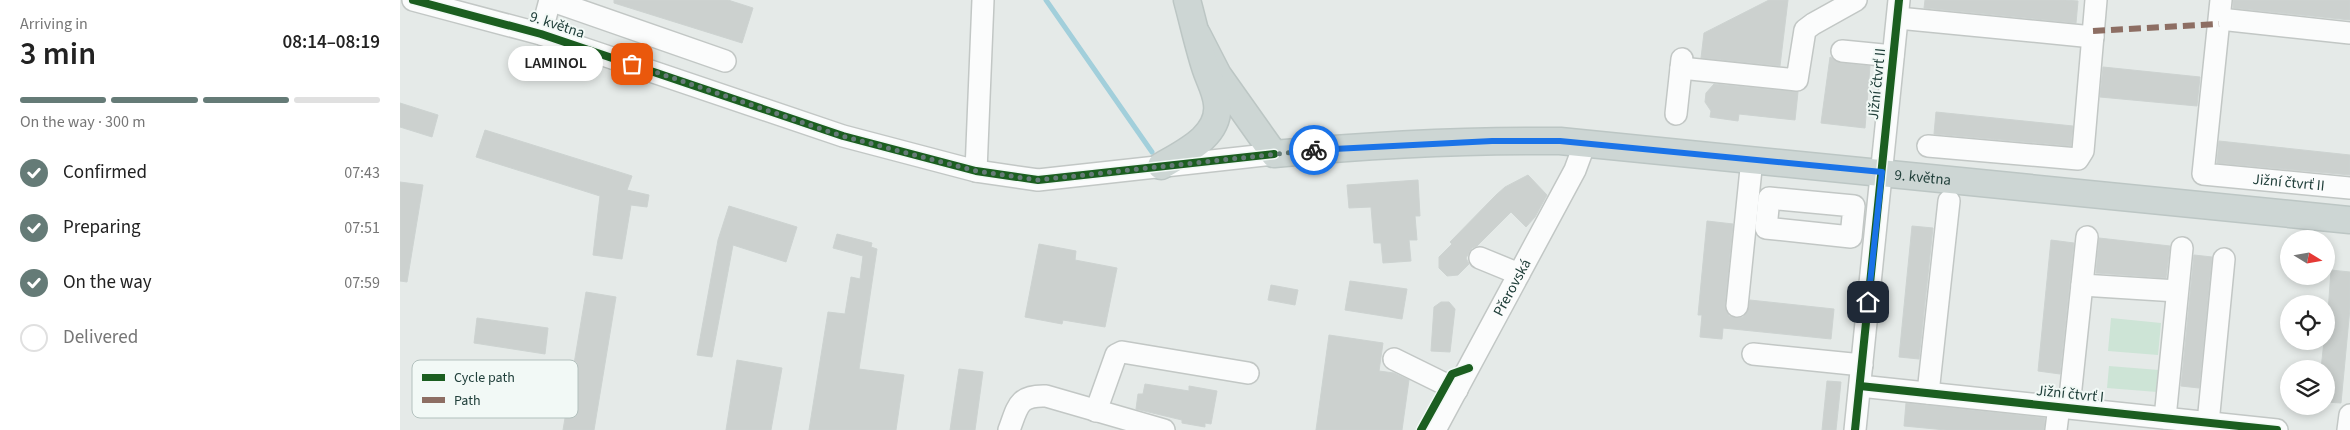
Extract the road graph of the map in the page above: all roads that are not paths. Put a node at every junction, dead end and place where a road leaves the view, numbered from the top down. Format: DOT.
graph roads {
  1 [pos="413,0"];
  2 [pos="550,0"];
  3 [pos="983,0"];
  4 [pos="1187,0"];
  5 [pos="1856,0"];
  6 [pos="2096,0"];
  7 [pos="1899,9"];
  8 [pos="2220,10"];
  9 [pos="2350,32"];
  10 [pos="541,34"];
  11 [pos="1197,34"];
  12 [pos="2093,37"];
  13 [pos="1842,50"];
  14 [pos="1893,56"];
  15 [pos="725,61"];
  16 [pos="1676,114"];
  17 [pos="1585,143"];
  18 [pos="1928,146"];
  19 [pos="1274,154"];
  20 [pos="1752,159"];
  21 [pos="1161,166"];
  22 [pos="976,171"];
  23 [pos="1882,172"];
  24 [pos="2350,188"];
  25 [pos="1949,201"];
  26 [pos="2350,220"];
  27 [pos="1850,237"];
  28 [pos="2087,237"];
  29 [pos="1874,239"];
  30 [pos="2182,248"];
  31 [pos="1480,258"];
  32 [pos="2224,259"];
  33 [pos="1519,274"];
  34 [pos="2082,285"];
  35 [pos="2177,291"];
  36 [pos="1737,306"];
  37 [pos="1753,354"];
  38 [pos="1394,359"];
  39 [pos="1248,373"];
  40 [pos="1861,376"];
  41 [pos="1457,390"];
  42 [pos="1928,393"];
  43 [pos="2064,406"];
  44 [pos="1096,411"];
  45 [pos="2350,415"];
  46 [pos="2171,422"];
  47 [pos="2208,423"];
  48 [pos="1009,430"];
  49 [pos="1164,430"];
  50 [pos="1435,430"];
  51 [pos="1855,430"];
  52 [pos="2056,430"];
  53 [pos="2277,430"];
  54 [pos="2348,430"];
  1 -- 10 [label="street, 9. května"];
  2 -- 10 [label="street"];
  2 -- 15 [label="street"];
  3 -- 22 [label="street"];
  4 -- 11 [label="main road"];
  5 -- 16 [label="street"];
  6 -- 12 [label="street"];
  7 -- 12 [label="street, Jižní čtvrť II"];
  7 -- 14 [label="street, Jižní čtvrť II"];
  8 -- 9 [label="street, Jižní čtvrť II"];
  8 -- 24 [label="street, Jižní čtvrť II"];
  10 -- 22 [label="street, 9. května"];
  11 -- 19 [label="main road"];
  11 -- 21 [label="main road"];
  12 -- 18 [label="street"];
  13 -- 14 [label="street"];
  14 -- 23 [label="street, Jižní čtvrť II"];
  17 -- 19 [label="main road, 9. května"];
  17 -- 20 [label="main road, 9. května"];
  17 -- 33 [label="street, Přerovská"];
  19 -- 21 [label="street, 9. května"];
  20 -- 23 [label="main road, 9. května"];
  20 -- 36 [label="street"];
  21 -- 22 [label="street, 9. května"];
  23 -- 26 [label="main road, 9. května"];
  23 -- 29 [label="street"];
  25 -- 42 [label="street"];
  27 -- 29 [label="street"];
  28 -- 34 [label="street, Jižní čtvrť I"];
  29 -- 40 [label="street"];
  30 -- 35 [label="street"];
  31 -- 33 [label="street"];
  32 -- 47 [label="street"];
  33 -- 41 [label="street, Přerovská"];
  34 -- 35 [label="street"];
  34 -- 43 [label="street, Jižní čtvrť I"];
  35 -- 46 [label="street"];
  37 -- 40 [label="street, Jižní čtvrť I"];
  38 -- 41 [label="street"];
  39 -- 44 [label="street"];
  40 -- 42 [label="street, Jižní čtvrť I"];
  40 -- 51 [label="street"];
  41 -- 50 [label="street, Přerovská"];
  42 -- 43 [label="street, Jižní čtvrť I"];
  43 -- 46 [label="street, Jižní čtvrť I"];
  43 -- 52 [label="street, Jižní čtvrť I"];
  44 -- 48 [label="street"];
  44 -- 49 [label="street"];
  45 -- 54 [label="street"];
  46 -- 47 [label="street, Jižní čtvrť I"];
  47 -- 53 [label="street, Jižní čtvrť I"];
}
